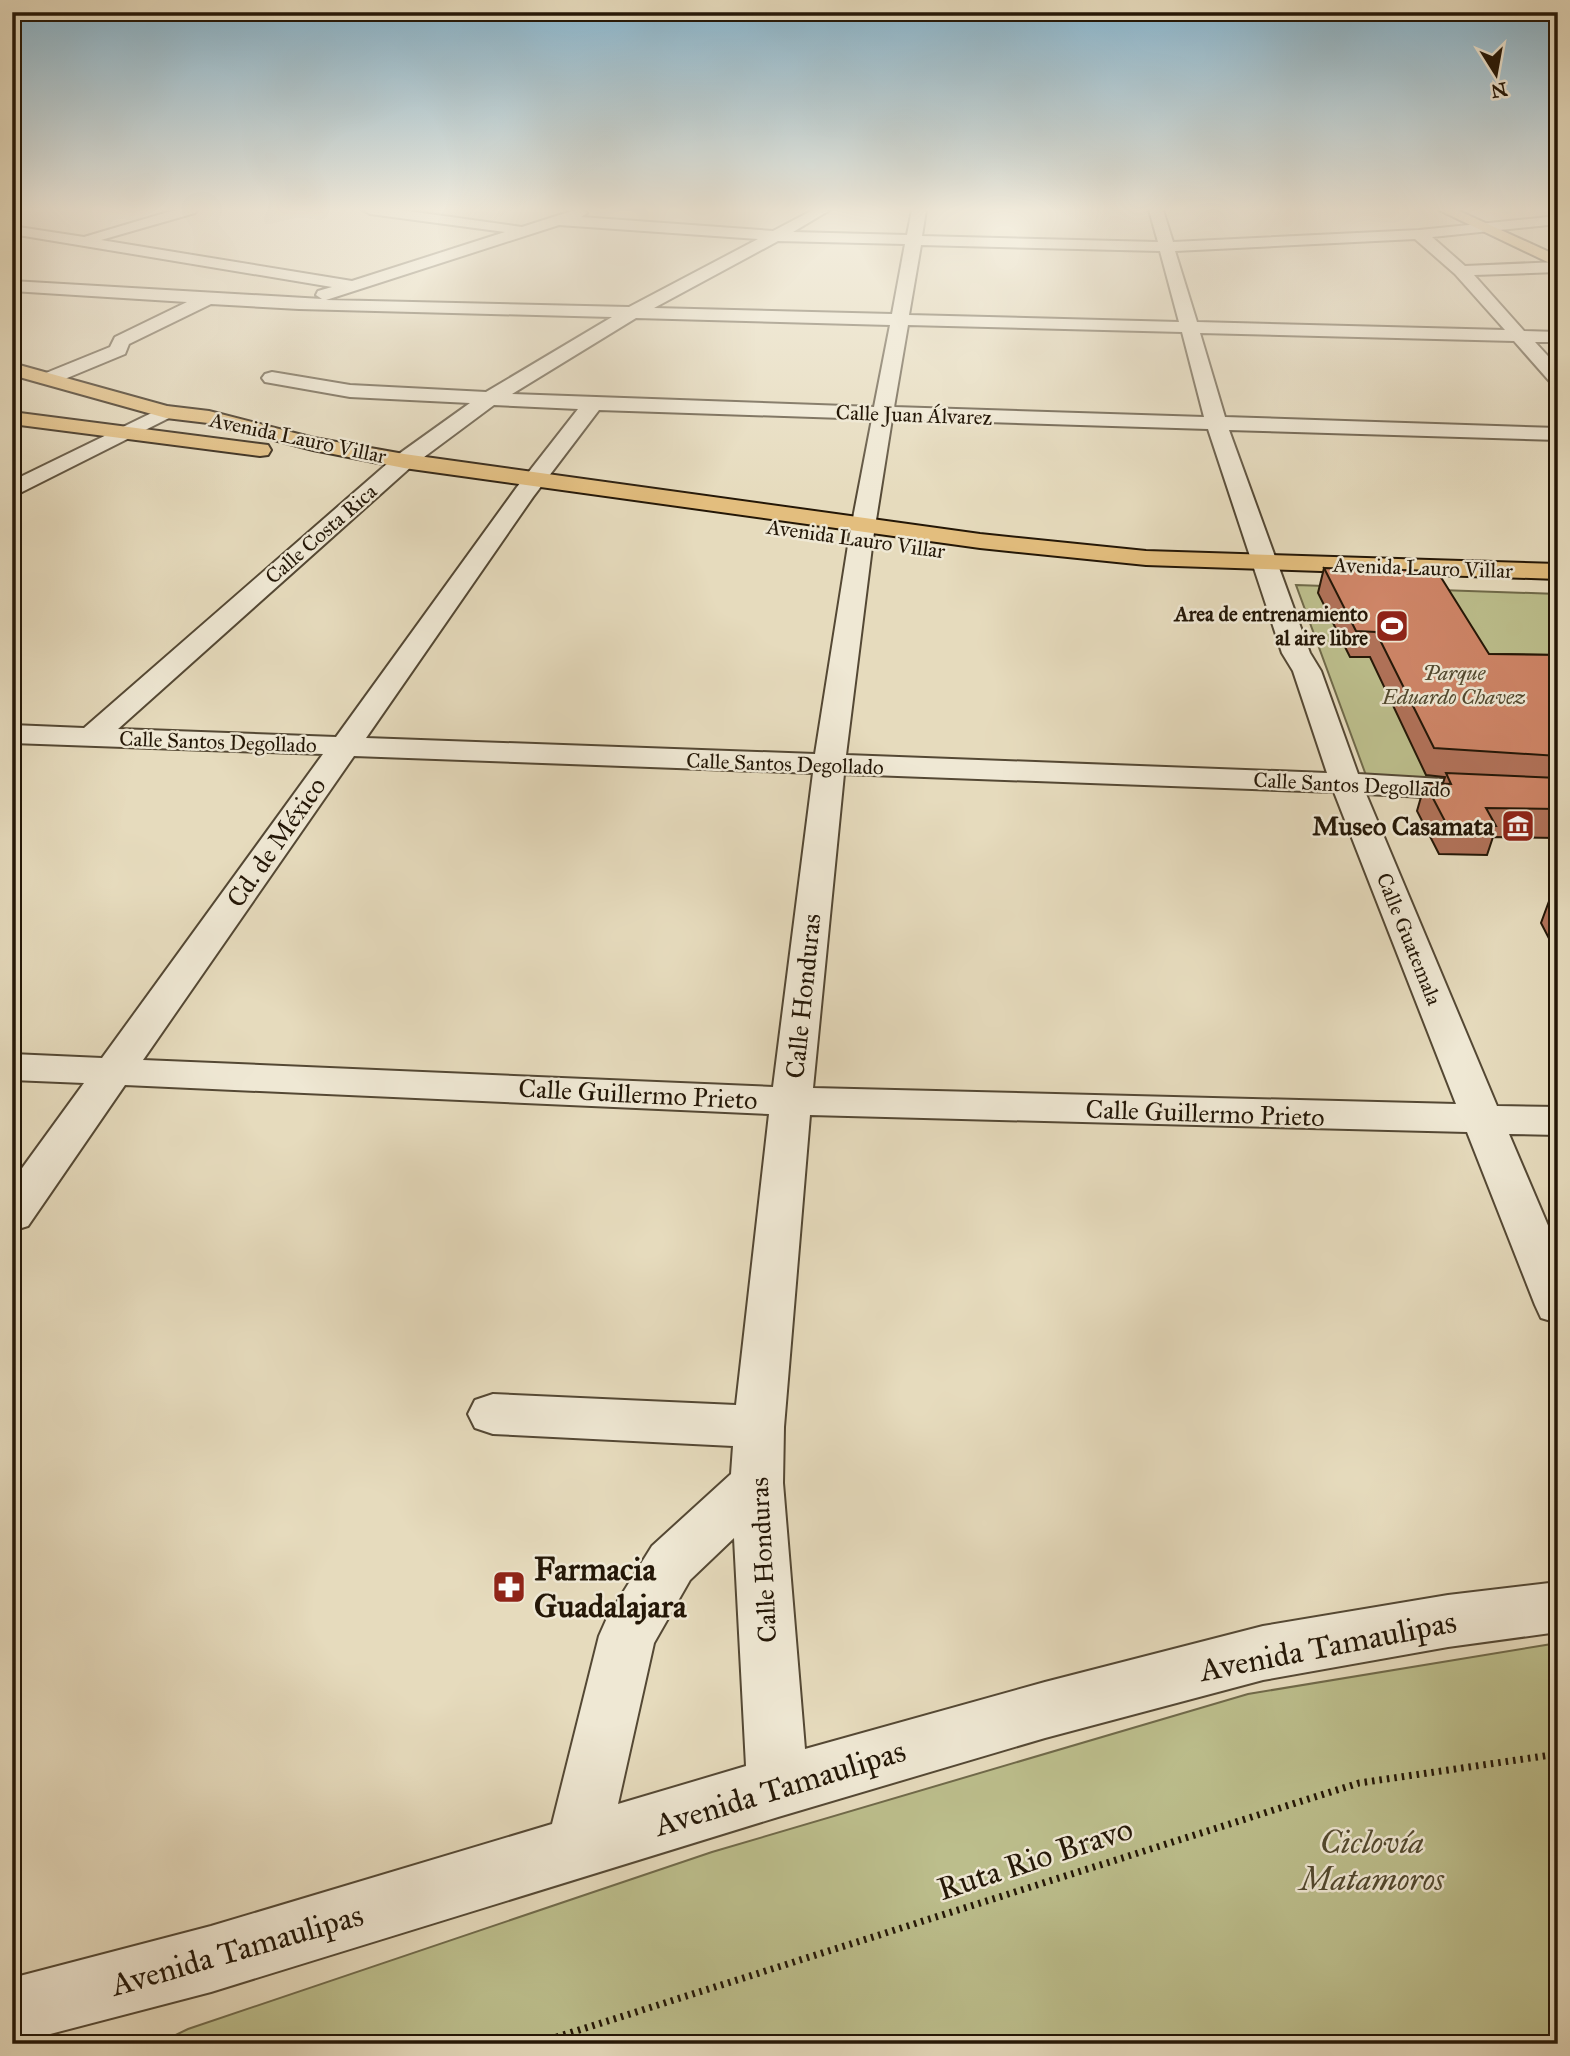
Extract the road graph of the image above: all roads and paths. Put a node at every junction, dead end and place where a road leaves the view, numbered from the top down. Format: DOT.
graph roads {
  1 [pos="193,306"];
  2 [pos="363,306"];
  3 [pos="645,306"];
  4 [pos="901,306"];
  5 [pos="1182,306"];
  6 [pos="1491,306"];
  7 [pos="630,314"];
  8 [pos="898,320"];
  9 [pos="1189,328"];
  10 [pos="1518,337"];
  11 [pos="1558,337"];
  12 [pos="12,369"];
  13 [pos="272,378"];
  14 [pos="48,379"];
  15 [pos="1558,379"];
  16 [pos="489,399"];
  17 [pos="12,403"];
  18 [pos="593,404"];
  19 [pos="166,412"];
  20 [pos="884,414"];
  21 [pos="12,418"];
  22 [pos="1217,425"];
  23 [pos="122,433"];
  24 [pos="1558,434"];
  25 [pos="280,453"];
  26 [pos="398,466"];
  27 [pos="531,486"];
  28 [pos="12,490"];
  29 [pos="862,532"];
  30 [pos="1270,571"];
  31 [pos="1558,572"];
  32 [pos="1558,587"];
  33 [pos="12,734"];
  34 [pos="91,737"];
  35 [pos="344,746"];
  36 [pos="829,766"];
  37 [pos="1346,783"];
  38 [pos="1558,795"];
  39 [pos="12,1067"];
  40 [pos="113,1071"];
  41 [pos="791,1101"];
  42 [pos="1482,1121"];
  43 [pos="1558,1121"];
  44 [pos="12,1215"];
  45 [pos="1558,1305"];
  46 [pos="493,1414"];
  47 [pos="759,1427"];
  48 [pos="757,1483"];
  49 [pos="1558,1607"];
  50 [pos="1558,1754"];
  51 [pos="778,1787"];
  52 [pos="577,1849"];
  53 [pos="12,2012"];
  54 [pos="535,2044"];
  1 -- 14 [label="street"];
  2 -- 7 [label="street"];
  3 -- 7 [label="street, Calle Costa Rica"];
  4 -- 8 [label="street, Calle Honduras"];
  5 -- 9 [label="street, Calle Guatemala"];
  6 -- 10 [label="street"];
  7 -- 8 [label="street"];
  7 -- 16 [label="street, Calle Costa Rica"];
  8 -- 9 [label="street"];
  8 -- 20 [label="street, Calle Honduras"];
  9 -- 10 [label="street"];
  9 -- 22 [label="street, Calle Guatemala"];
  10 -- 11 [label="street"];
  10 -- 15 [label="street"];
  12 -- 14 [label="main road, Avenida Lauro Villar"];
  13 -- 16 [label="street, Calle Juan Álvarez"];
  14 -- 19 [label="main road, Avenida Lauro Villar"];
  16 -- 18 [label="street, Calle Juan Álvarez"];
  16 -- 26 [label="street, Calle Costa Rica"];
  17 -- 19 [label="main road"];
  18 -- 20 [label="street, Calle Juan Álvarez"];
  18 -- 27 [label="street, Cd. de México"];
  19 -- 23 [label="street"];
  19 -- 25 [label="main road, Avenida Lauro Villar"];
  19 -- 26 [label="main road, Avenida Lauro Villar"];
  20 -- 22 [label="street, Calle Juan Álvarez"];
  20 -- 29 [label="street, Calle Honduras"];
  21 -- 23 [label="main road"];
  22 -- 24 [label="street, Calle Juan Álvarez"];
  22 -- 30 [label="street, Calle Guatemala"];
  23 -- 25 [label="main road"];
  23 -- 28 [label="street"];
  25 -- 26 [label="main road, Avenida Lauro Villar"];
  26 -- 27 [label="main road, Avenida Lauro Villar"];
  26 -- 34 [label="street, Calle Costa Rica"];
  27 -- 29 [label="main road, Avenida Lauro Villar"];
  27 -- 35 [label="street, Cd. de México"];
  29 -- 30 [label="main road, Avenida Lauro Villar"];
  29 -- 36 [label="street, Calle Honduras"];
  30 -- 31 [label="main road, Avenida Lauro Villar"];
  30 -- 32 [label="main road, Avenida Lauro Villar"];
  30 -- 37 [label="street, Calle Guatemala"];
  33 -- 34 [label="street, Calle Santos Degollado"];
  34 -- 35 [label="street, Calle Santos Degollado"];
  35 -- 36 [label="street, Calle Santos Degollado"];
  35 -- 40 [label="street, Cd. de México"];
  36 -- 37 [label="street, Calle Santos Degollado"];
  36 -- 41 [label="street, Calle Honduras"];
  37 -- 38 [label="street, Calle Santos Degollado"];
  37 -- 42 [label="street, Calle Guatemala"];
  39 -- 40 [label="street, Calle Guillermo Prieto"];
  40 -- 41 [label="street, Calle Guillermo Prieto"];
  40 -- 44 [label="street, Cd. de México"];
  41 -- 42 [label="street, Calle Guillermo Prieto"];
  41 -- 47 [label="street, Calle Honduras"];
  42 -- 43 [label="street, Calle Guillermo Prieto"];
  42 -- 45 [label="street, Calle Guatemala"];
  46 -- 47 [label="street"];
  47 -- 48 [label="street, Calle Honduras"];
  48 -- 51 [label="street, Calle Honduras"];
  48 -- 52 [label="street"];
  49 -- 51 [label="street, Avenida Tamaulipas"];
  50 -- 54 [label="path, Ruta Rio Bravo"];
  51 -- 52 [label="street, Avenida Tamaulipas"];
  52 -- 53 [label="street, Avenida Tamaulipas"];
}
